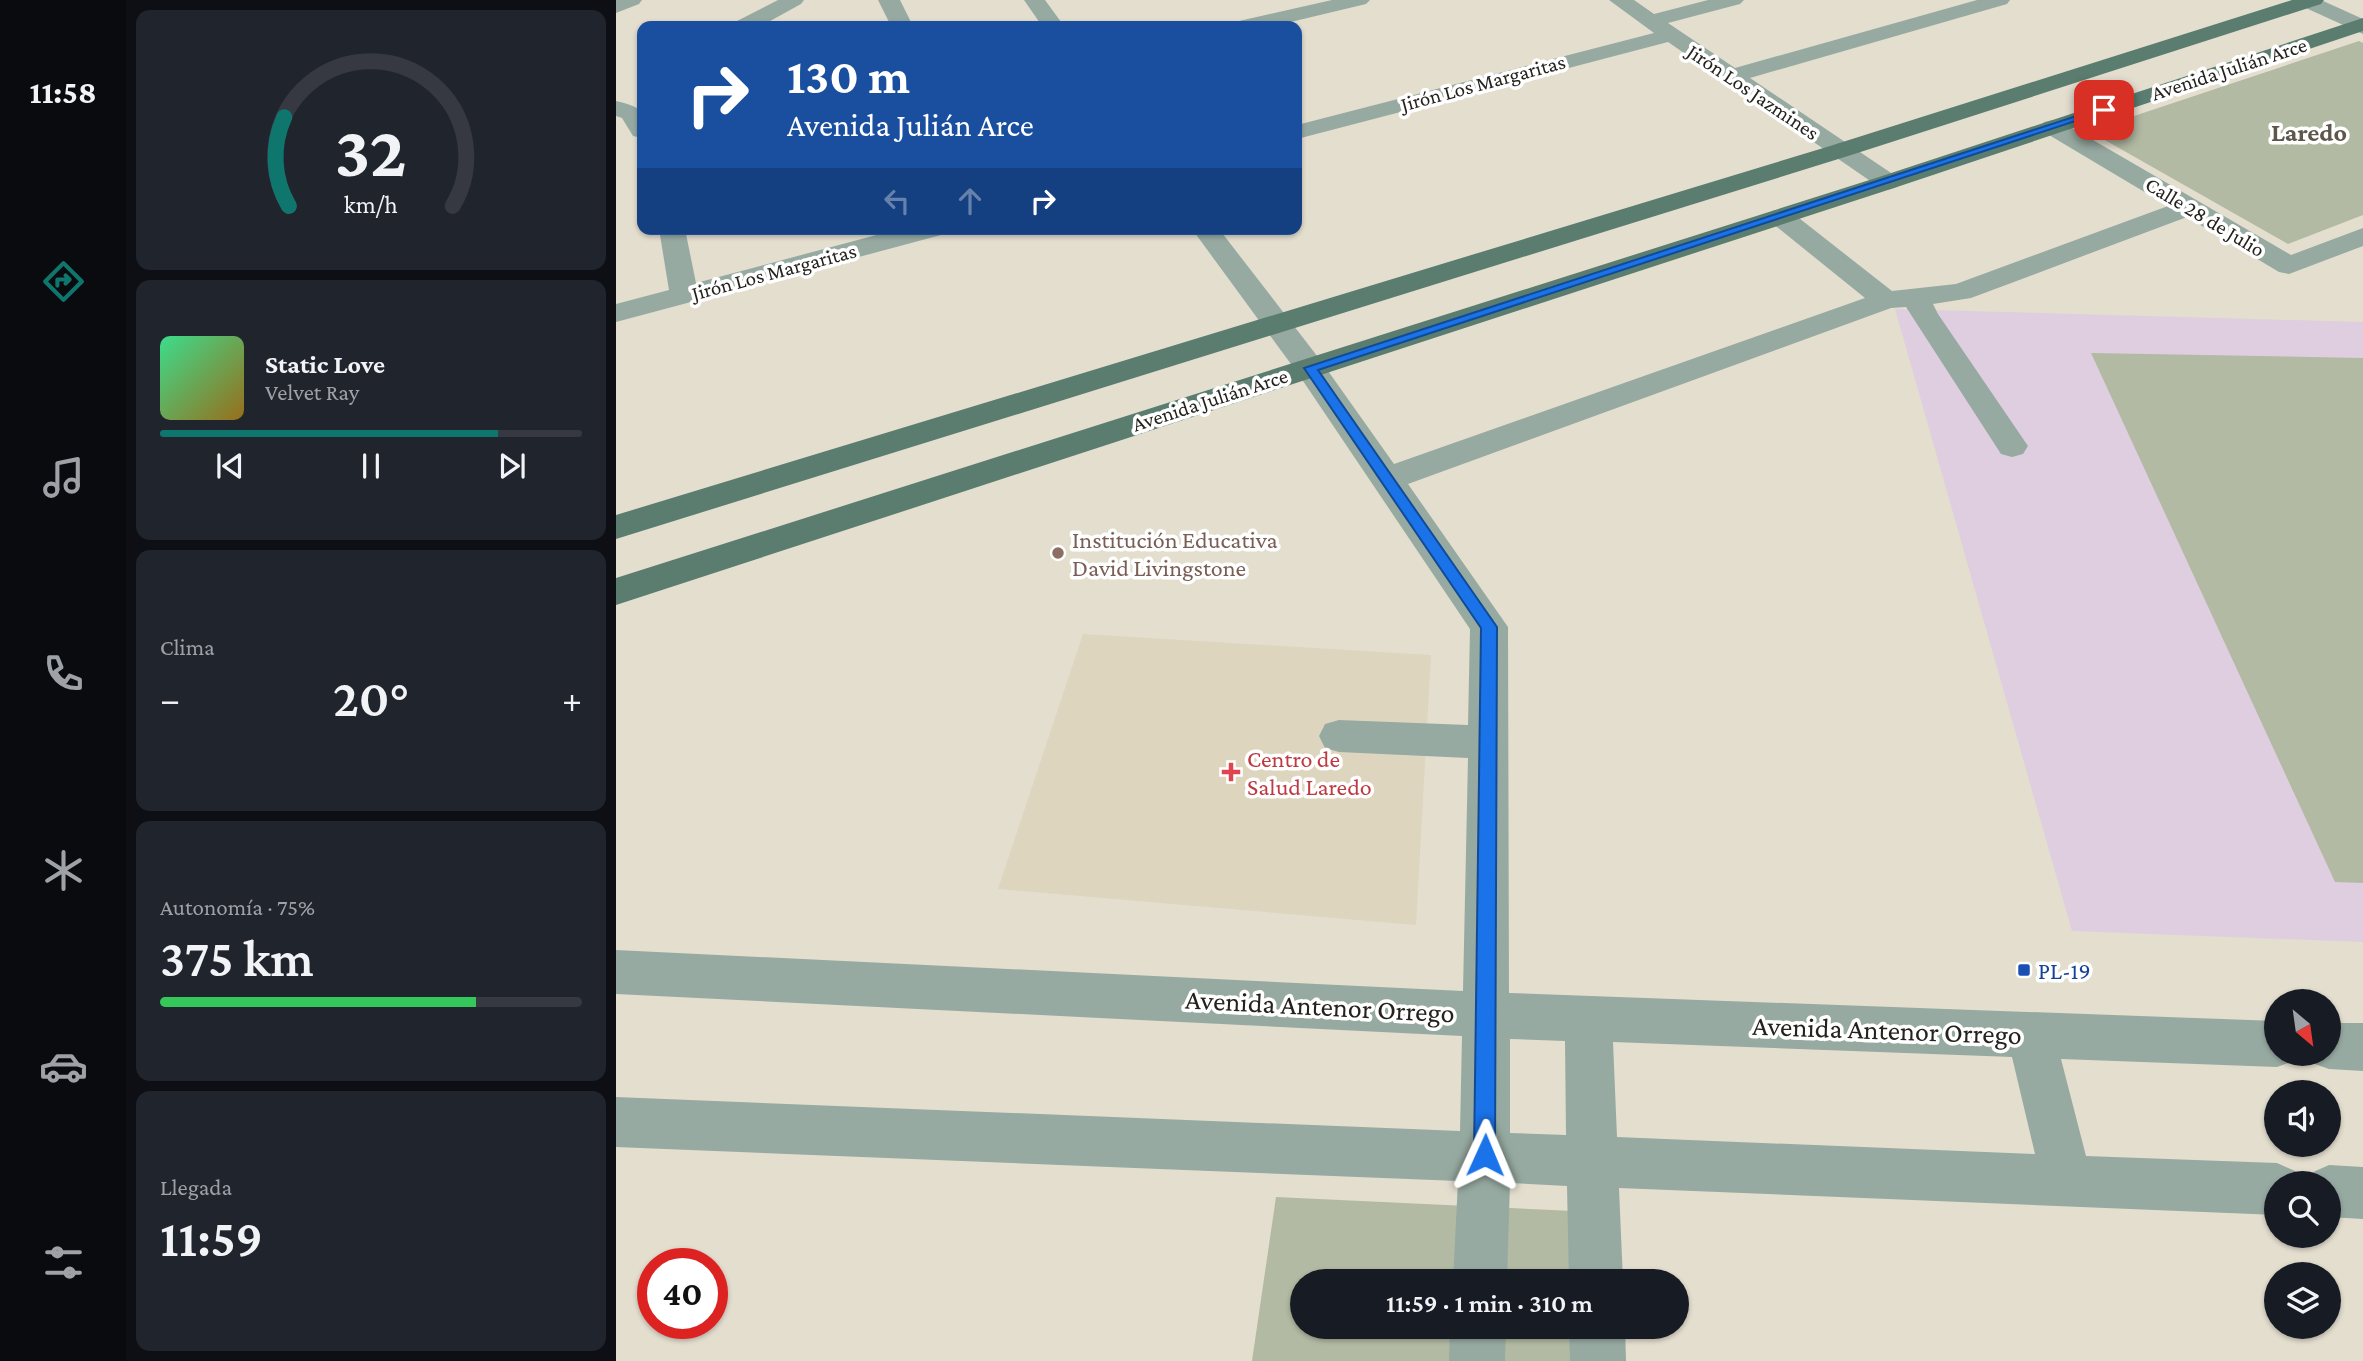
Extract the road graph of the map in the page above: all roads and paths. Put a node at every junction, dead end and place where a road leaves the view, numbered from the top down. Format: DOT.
graph roads {
  1 [pos="632,0"];
  2 [pos="794,0"];
  3 [pos="889,0"];
  4 [pos="1034,0"];
  5 [pos="1273,0"];
  6 [pos="1359,0"];
  7 [pos="1619,0"];
  8 [pos="1733,0"];
  9 [pos="2000,0"];
  10 [pos="2309,1"];
  11 [pos="616,8"];
  12 [pos="1290,16"];
  13 [pos="754,21"];
  14 [pos="900,21"];
  15 [pos="1049,21"];
  16 [pos="1268,21"];
  17 [pos="2362,25"];
  18 [pos="1660,28"];
  19 [pos="1730,76"];
  20 [pos="616,108"];
  21 [pos="637,123"];
  22 [pos="2053,127"];
  23 [pos="1302,131"];
  24 [pos="1839,151"];
  25 [pos="1888,182"];
  26 [pos="2189,207"];
  27 [pos="1781,217"];
  28 [pos="673,235"];
  29 [pos="887,235"];
  30 [pos="1210,235"];
  31 [pos="2363,236"];
  32 [pos="865,238"];
  33 [pos="684,295"];
  34 [pos="1916,296"];
  35 [pos="1886,300"];
  36 [pos="616,313"];
  37 [pos="1277,324"];
  38 [pos="1310,368"];
  39 [pos="2012,446"];
  40 [pos="1387,479"];
  41 [pos="616,527"];
  42 [pos="616,593"];
  43 [pos="1339,736"];
  44 [pos="1488,742"];
  45 [pos="616,972"];
  46 [pos="1487,1015"];
  47 [pos="1588,1018"];
  48 [pos="2031,1035"];
  49 [pos="2264,1044"];
  50 [pos="2342,1046"];
  51 [pos="2363,1047"];
  52 [pos="616,1122"];
  53 [pos="1485,1155"];
  54 [pos="1593,1160"];
  55 [pos="2067,1180"];
  56 [pos="2264,1188"];
  57 [pos="2341,1191"];
  58 [pos="2363,1192"];
  59 [pos="1480,1269"];
  60 [pos="1596,1269"];
  61 [pos="1478,1339"];
  62 [pos="1597,1339"];
  63 [pos="1477,1361"];
  64 [pos="1598,1361"];
  1 -- 11 [label="street"];
  2 -- 13 [label="street"];
  3 -- 14 [label="street"];
  4 -- 15 [label="street"];
  5 -- 12 [label="street"];
  6 -- 12 [label="street"];
  7 -- 18 [label="street, Jirón Los Jazmines"];
  8 -- 18 [label="street, Jirón Los Margaritas"];
  9 -- 19 [label="street"];
  10 -- 17 [label="street"];
  10 -- 24 [label="main road, Avenida Julián Arce"];
  12 -- 16 [label="street"];
  17 -- 22 [label="main road, Avenida Julián Arce"];
  18 -- 19 [label="street, Jirón Los Jazmines"];
  18 -- 23 [label="street, Jirón Los Margaritas"];
  19 -- 24 [label="street, Jirón Los Jazmines"];
  20 -- 21 [label="street"];
  22 -- 25 [label="main road, Avenida Julián Arce"];
  22 -- 26 [label="street, Calle 28 de Julio"];
  24 -- 25 [label="street, Jirón Los Jazmines"];
  24 -- 37 [label="main road, Avenida Julián Arce"];
  25 -- 27 [label="main road, Avenida Julián Arce"];
  26 -- 31 [label="street, Calle 28 de Julio"];
  26 -- 34 [label="street"];
  27 -- 35 [label="street"];
  27 -- 38 [label="main road, Avenida Julián Arce"];
  28 -- 33 [label="street"];
  29 -- 32 [label="street, Jirón Los Margaritas"];
  30 -- 37 [label="street"];
  32 -- 33 [label="street, Jirón Los Margaritas"];
  33 -- 36 [label="street, Jirón Los Margaritas"];
  34 -- 35 [label="street"];
  34 -- 39 [label="street"];
  35 -- 40 [label="street"];
  37 -- 38 [label="street"];
  37 -- 41 [label="main road, Avenida Julián Arce"];
  38 -- 40 [label="street"];
  38 -- 42 [label="main road, Avenida Julián Arce"];
  40 -- 44 [label="street"];
  43 -- 44 [label="street"];
  44 -- 46 [label="street"];
  45 -- 46 [label="street, Avenida Antenor Orrego"];
  46 -- 47 [label="street, Avenida Antenor Orrego"];
  46 -- 53 [label="street"];
  47 -- 48 [label="street, Avenida Antenor Orrego"];
  47 -- 54 [label="street"];
  48 -- 49 [label="street, Avenida Antenor Orrego"];
  48 -- 55 [label="street"];
  50 -- 51 [label="street"];
  52 -- 53 [label="street"];
  53 -- 54 [label="street"];
  53 -- 59 [label="street"];
  54 -- 55 [label="street"];
  54 -- 60 [label="street"];
  55 -- 56 [label="street"];
  57 -- 58 [label="street"];
  61 -- 63 [label="street"];
  62 -- 64 [label="street"];
}
